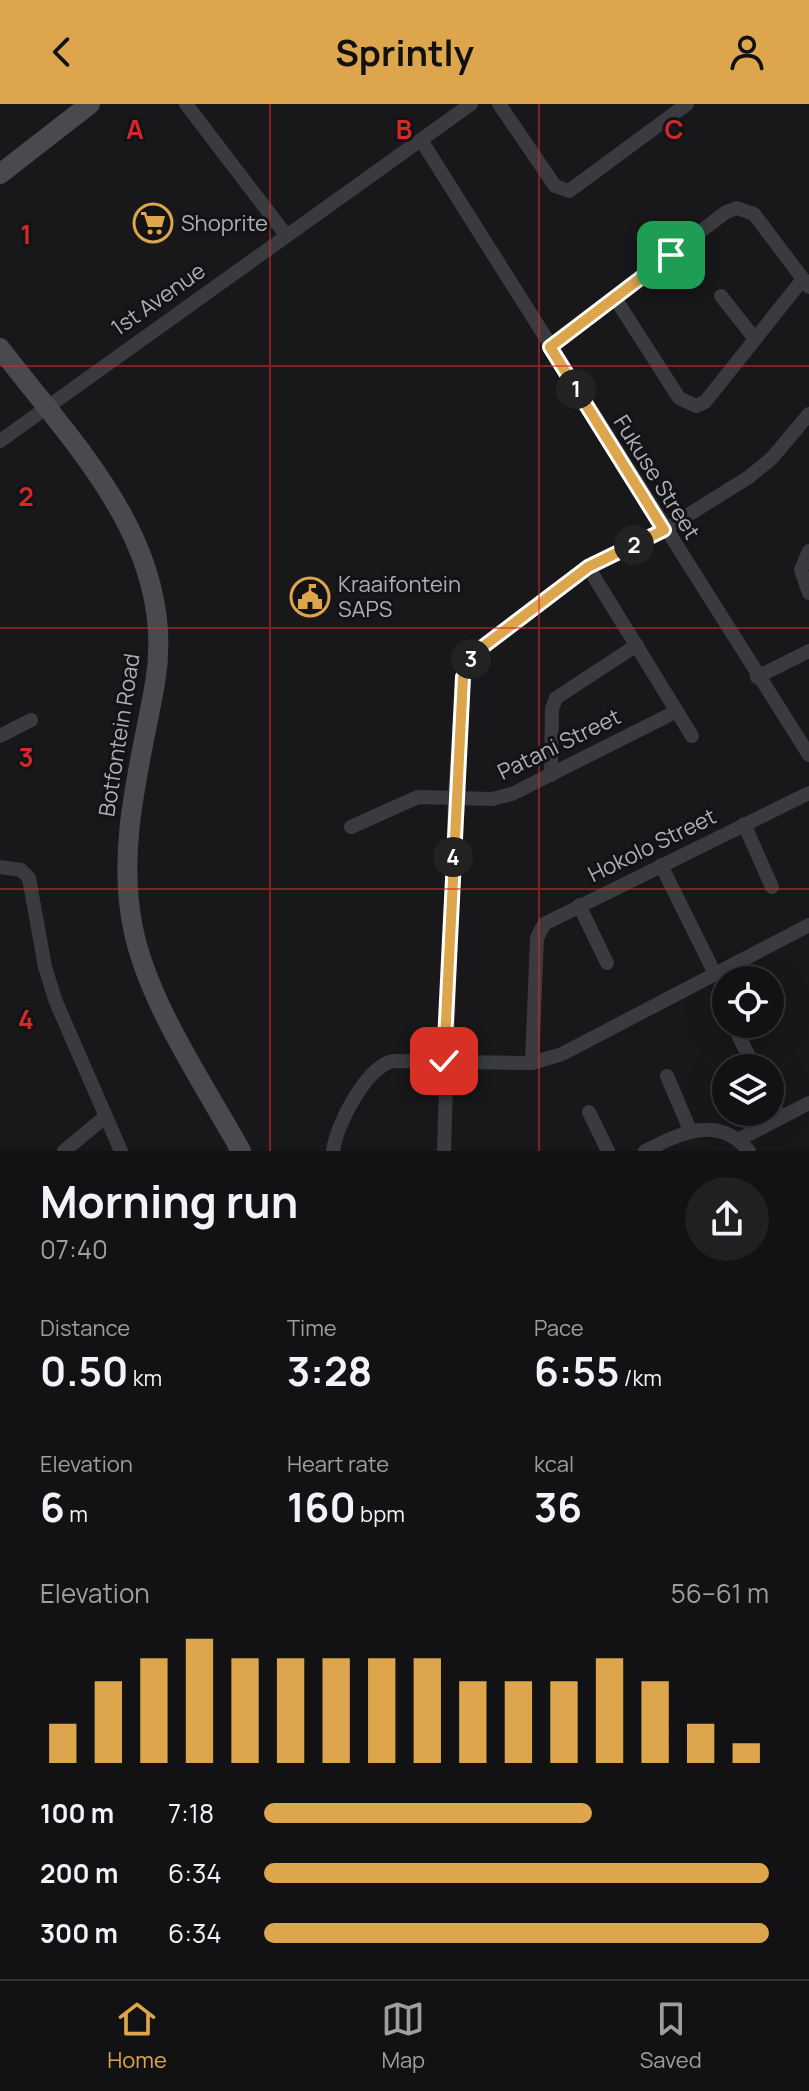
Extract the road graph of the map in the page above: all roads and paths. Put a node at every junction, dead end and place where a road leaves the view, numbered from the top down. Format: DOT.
graph roads {
  1 [pos="90,104"];
  2 [pos="186,104"];
  3 [pos="471,104"];
  4 [pos="499,104"];
  5 [pos="687,104"];
  6 [pos="421,140"];
  7 [pos="0,174"];
  8 [pos="286,235"];
  9 [pos="806,283"];
  10 [pos="721,296"];
  11 [pos="615,298"];
  12 [pos="755,339"];
  13 [pos="550,347"];
  14 [pos="0,348"];
  15 [pos="46,407"];
  16 [pos="809,414"];
  17 [pos="0,441"];
  18 [pos="664,530"];
  19 [pos="809,551"];
  20 [pos="588,567"];
  21 [pos="809,593"];
  22 [pos="637,645"];
  23 [pos="809,651"];
  24 [pos="757,677"];
  25 [pos="677,711"];
  26 [pos="31,720"];
  27 [pos="0,736"];
  28 [pos="692,736"];
  29 [pos="809,755"];
  30 [pos="551,775"];
  31 [pos="809,793"];
  32 [pos="455,795"];
  33 [pos="744,824"];
  34 [pos="351,827"];
  35 [pos="661,865"];
  36 [pos="0,867"];
  37 [pos="772,887"];
  38 [pos="579,905"];
  39 [pos="809,925"];
  40 [pos="607,963"];
  41 [pos="730,966"];
  42 [pos="712,968"];
  43 [pos="712,976"];
  44 [pos="444,1061"];
  45 [pos="532,1063"];
  46 [pos="667,1076"];
  47 [pos="809,1103"];
  48 [pos="589,1112"];
  49 [pos="784,1116"];
  50 [pos="105,1117"];
  51 [pos="765,1126"];
  52 [pos="690,1130"];
  53 [pos="738,1140"];
  54 [pos="64,1151"];
  55 [pos="121,1151"];
  56 [pos="241,1151"];
  57 [pos="333,1151"];
  58 [pos="444,1151"];
  59 [pos="608,1151"];
  60 [pos="645,1151"];
  61 [pos="749,1151"];
  1 -- 7 [label="main road"];
  2 -- 8 [label="street"];
  3 -- 6 [label="street, 1st Avenue"];
  4 -- 5 [label="street"];
  6 -- 8 [label="street, 1st Avenue"];
  6 -- 13 [label="street, Fukuse Street"];
  8 -- 15 [label="street, 1st Avenue"];
  9 -- 11 [label="street"];
  9 -- 12 [label="street"];
  10 -- 12 [label="street"];
  11 -- 12 [label="street"];
  11 -- 13 [label="street"];
  13 -- 18 [label="street, Fukuse Street"];
  14 -- 15 [label="main road, Botfontein Road"];
  15 -- 17 [label="street, 1st Avenue"];
  15 -- 56 [label="main road, Botfontein Road"];
  16 -- 18 [label="street"];
  18 -- 20 [label="street"];
  18 -- 24 [label="street, Fukuse Street"];
  19 -- 21 [label="street"];
  20 -- 22 [label="street"];
  20 -- 32 [label="street"];
  22 -- 25 [label="street"];
  22 -- 30 [label="street"];
  23 -- 24 [label="street"];
  24 -- 29 [label="street, Fukuse Street"];
  25 -- 28 [label="street"];
  25 -- 30 [label="street, Patani Street"];
  26 -- 27 [label="street"];
  30 -- 32 [label="street, Patani Street"];
  31 -- 33 [label="street, Hokolo Street"];
  32 -- 34 [label="street, Patani Street"];
  32 -- 44 [label="street"];
  33 -- 35 [label="street, Hokolo Street"];
  33 -- 37 [label="street, Hokolo Street"];
  35 -- 38 [label="street, Hokolo Street"];
  35 -- 42 [label="street"];
  36 -- 50 [label="street"];
  38 -- 40 [label="street, Hokolo Street"];
  38 -- 45 [label="street, Hokolo Street"];
  39 -- 41 [label="street"];
  43 -- 45 [label="street"];
  44 -- 45 [label="street"];
  44 -- 57 [label="street"];
  44 -- 58 [label="street"];
  46 -- 52 [label="street"];
  47 -- 49 [label="street"];
  48 -- 59 [label="street"];
  50 -- 54 [label="street"];
  50 -- 55 [label="street"];
  51 -- 53 [label="street"];
  52 -- 53 [label="street"];
  52 -- 60 [label="street"];
  53 -- 61 [label="street"];
}
